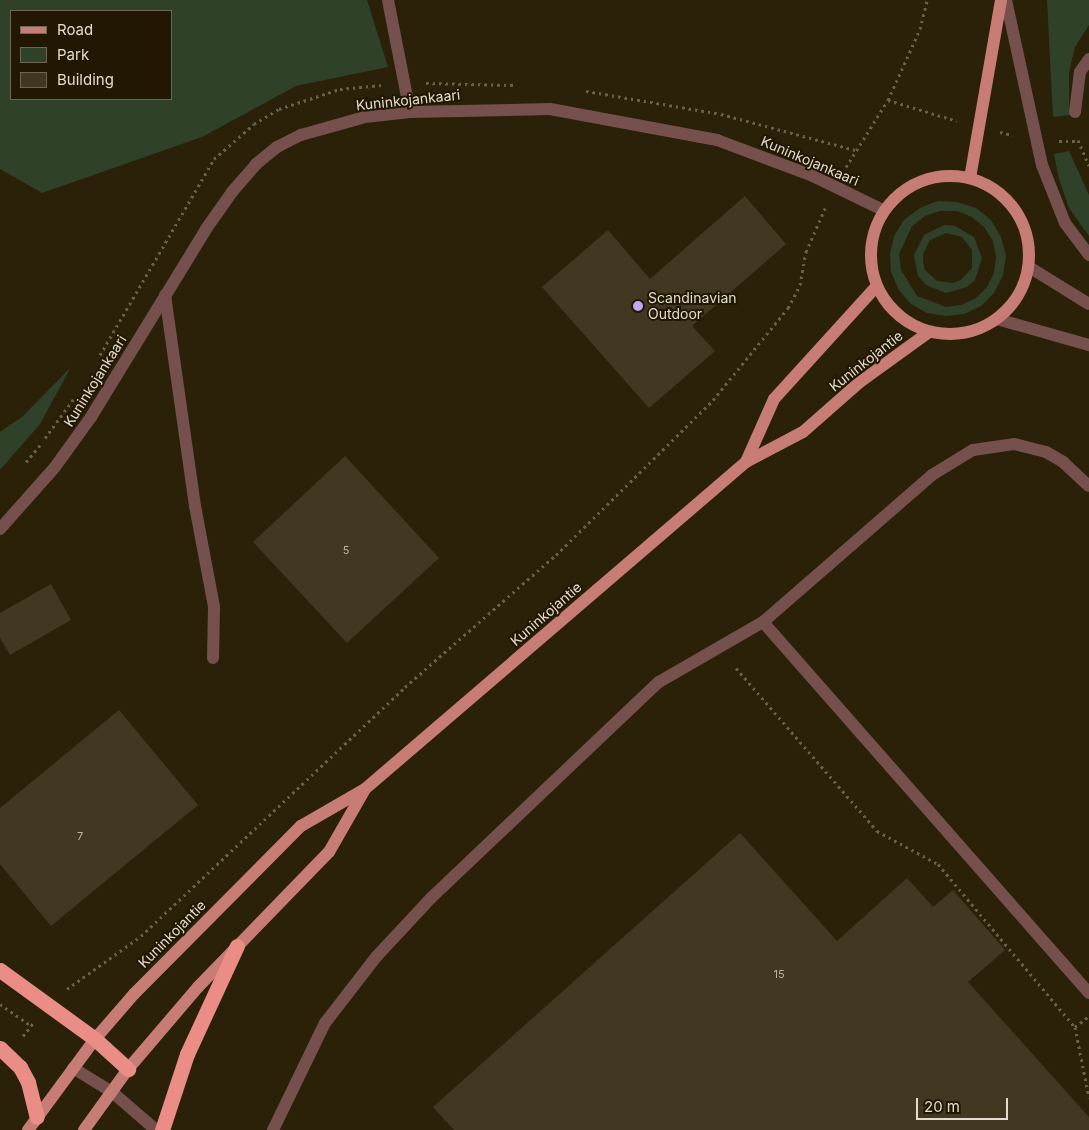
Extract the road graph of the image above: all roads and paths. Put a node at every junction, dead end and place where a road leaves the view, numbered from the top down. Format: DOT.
graph roads {
  1 [pos="388,0"];
  2 [pos="927,0"];
  3 [pos="1000,0"];
  4 [pos="1006,0"];
  5 [pos="1089,59"];
  6 [pos="405,84"];
  7 [pos="520,85"];
  8 [pos="583,90"];
  9 [pos="410,112"];
  10 [pos="1075,112"];
  11 [pos="1078,141"];
  12 [pos="1089,166"];
  13 [pos="970,178"];
  14 [pos="884,210"];
  15 [pos="816,226"];
  16 [pos="1089,255"];
  17 [pos="1029,267"];
  18 [pos="876,287"];
  19 [pos="165,295"];
  20 [pos="1089,304"];
  21 [pos="997,320"];
  22 [pos="929,332"];
  23 [pos="1089,345"];
  24 [pos="94,364"];
  25 [pos="80,389"];
  26 [pos="746,462"];
  27 [pos="24,466"];
  28 [pos="1089,486"];
  29 [pos="0,529"];
  30 [pos="763,622"];
  31 [pos="213,658"];
  32 [pos="736,668"];
  33 [pos="365,789"];
  34 [pos="237,946"];
  35 [pos="0,970"];
  36 [pos="1089,993"];
  37 [pos="0,1004"];
  38 [pos="49,1004"];
  39 [pos="1089,1016"];
  40 [pos="31,1026"];
  41 [pos="1075,1027"];
  42 [pos="95,1039"];
  43 [pos="4,1052"];
  44 [pos="73,1068"];
  45 [pos="128,1069"];
  46 [pos="112,1092"];
  47 [pos="1089,1098"];
  48 [pos="37,1117"];
  49 [pos="28,1130"];
  50 [pos="84,1130"];
  51 [pos="156,1130"];
  52 [pos="162,1130"];
  53 [pos="273,1130"];
  1 -- 6 [label="street"];
  2 -- 8 [label="path"];
  3 -- 13 [label="main road"];
  4 -- 16 [label="street"];
  5 -- 10 [label="street"];
  6 -- 7 [label="path"];
  6 -- 9 [label="street"];
  6 -- 24 [label="path"];
  9 -- 14 [label="street, Kuninkojankaari"];
  9 -- 19 [label="street, Kuninkojankaari"];
  11 -- 12 [label="path"];
  13 -- 14 [label="main road"];
  13 -- 17 [label="main road"];
  14 -- 18 [label="main road"];
  15 -- 38 [label="path"];
  17 -- 20 [label="street"];
  17 -- 21 [label="main road"];
  18 -- 22 [label="main road"];
  18 -- 26 [label="main road, Kuninkojantie"];
  19 -- 29 [label="street, Kuninkojankaari"];
  19 -- 31 [label="street"];
  21 -- 22 [label="main road"];
  21 -- 23 [label="street"];
  22 -- 26 [label="main road, Kuninkojantie"];
  25 -- 27 [label="path"];
  26 -- 33 [label="main road, Kuninkojantie"];
  28 -- 30 [label="street"];
  30 -- 36 [label="street"];
  30 -- 53 [label="street"];
  32 -- 41 [label="path"];
  33 -- 34 [label="main road, Kuninkojantie"];
  33 -- 42 [label="main road, Kuninkojantie"];
  34 -- 45 [label="main road, Kuninkojantie"];
  34 -- 52 [label="highway"];
  35 -- 38 [label="highway"];
  37 -- 40 [label="path"];
  38 -- 40 [label="path"];
  38 -- 42 [label="highway"];
  39 -- 41 [label="path"];
  40 -- 43 [label="path"];
  41 -- 47 [label="path"];
  42 -- 44 [label="main road, Kuninkojantie"];
  42 -- 45 [label="highway"];
  43 -- 48 [label="highway"];
  44 -- 46 [label="street"];
  44 -- 48 [label="main road, Kuninkojantie"];
  45 -- 46 [label="main road, Kuninkojantie"];
  46 -- 50 [label="main road, Kuninkojantie"];
  46 -- 51 [label="street"];
  48 -- 49 [label="main road, Kuninkojantie"];
}
